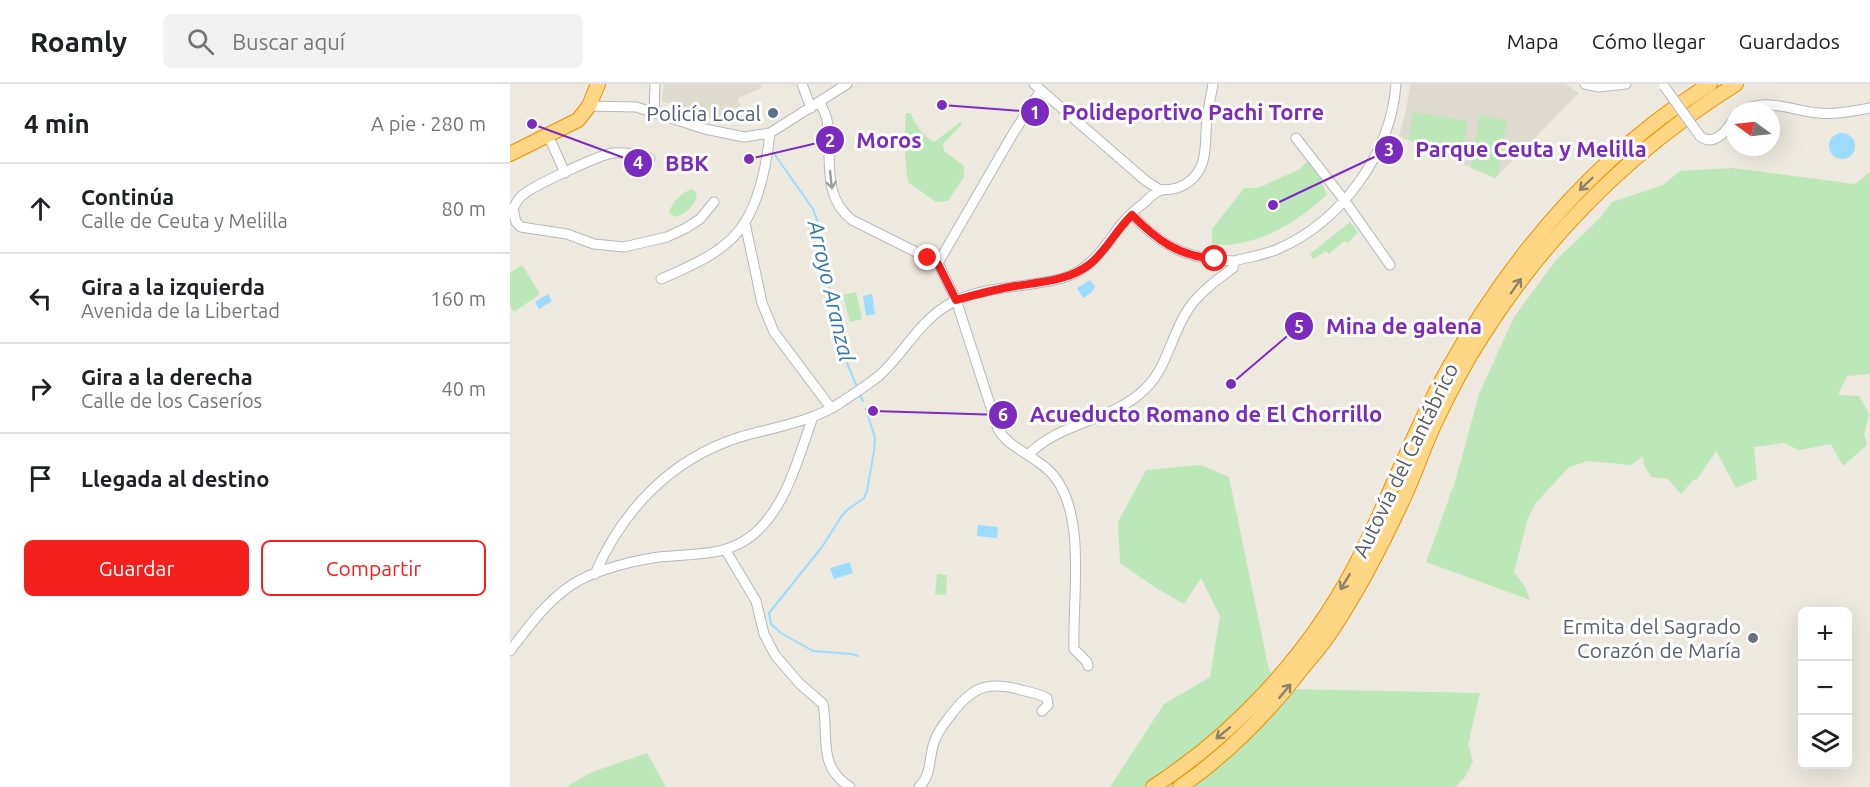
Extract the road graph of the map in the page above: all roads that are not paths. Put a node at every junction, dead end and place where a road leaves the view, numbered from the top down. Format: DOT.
graph roads {
  1 [pos="598,84"];
  2 [pos="655,84"];
  3 [pos="802,84"];
  4 [pos="848,84"];
  5 [pos="1213,84"];
  6 [pos="1396,84"];
  7 [pos="1585,84"];
  8 [pos="1626,84"];
  9 [pos="1710,84"];
  10 [pos="1736,84"];
  11 [pos="1663,85"];
  12 [pos="1037,87"];
  13 [pos="816,105"];
  14 [pos="589,106"];
  15 [pos="1780,106"];
  16 [pos="1870,108"];
  17 [pos="654,111"];
  18 [pos="1726,131"];
  19 [pos="770,133"];
  20 [pos="548,135"];
  21 [pos="1296,138"];
  22 [pos="510,154"];
  23 [pos="650,158"];
  24 [pos="565,173"];
  25 [pos="1160,190"];
  26 [pos="714,201"];
  27 [pos="1345,201"];
  28 [pos="1132,215"];
  29 [pos="745,223"];
  30 [pos="1234,261"];
  31 [pos="938,264"];
  32 [pos="1390,265"];
  33 [pos="662,279"];
  34 [pos="956,300"];
  35 [pos="831,408"];
  36 [pos="813,417"];
  37 [pos="1029,454"];
  38 [pos="726,551"];
  39 [pos="595,574"];
  40 [pos="510,651"];
  41 [pos="1088,666"];
  42 [pos="1042,711"];
  43 [pos="850,787"];
  44 [pos="919,787"];
  45 [pos="1153,787"];
  46 [pos="1180,787"];
  1 -- 14 [label="highway"];
  2 -- 17 [label="street"];
  3 -- 13 [label="street"];
  4 -- 13 [label="street"];
  5 -- 25 [label="street"];
  6 -- 27 [label="street"];
  7 -- 8 [label="street"];
  9 -- 45 [label="highway, Autovía del Cantábrico, one-way"];
  46 -- 10 [label="highway, Autovía del Cantábrico, one-way"];
  11 -- 18 [label="street, bridge"];
  12 -- 25 [label="street"];
  12 -- 31 [label="street"];
  13 -- 19 [label="street"];
  13 -- 31 [label="street, one-way"];
  14 -- 17 [label="street"];
  14 -- 20 [label="highway"];
  15 -- 16 [label="street"];
  17 -- 19 [label="street"];
  19 -- 29 [label="street"];
  20 -- 22 [label="highway"];
  20 -- 24 [label="street"];
  21 -- 27 [label="street"];
  23 -- 24 [label="street"];
  24 -- 26 [label="street"];
  25 -- 28 [label="street"];
  27 -- 30 [label="street"];
  27 -- 32 [label="street"];
  28 -- 30 [label="street"];
  28 -- 34 [label="street"];
  29 -- 33 [label="street"];
  29 -- 35 [label="street"];
  30 -- 37 [label="street"];
  31 -- 34 [label="street"];
  34 -- 35 [label="street"];
  34 -- 37 [label="street"];
  35 -- 36 [label="street"];
  36 -- 38 [label="street"];
  36 -- 39 [label="street"];
  37 -- 41 [label="street"];
  38 -- 39 [label="street"];
  38 -- 43 [label="street"];
  39 -- 40 [label="street"];
  42 -- 44 [label="street"];
}
